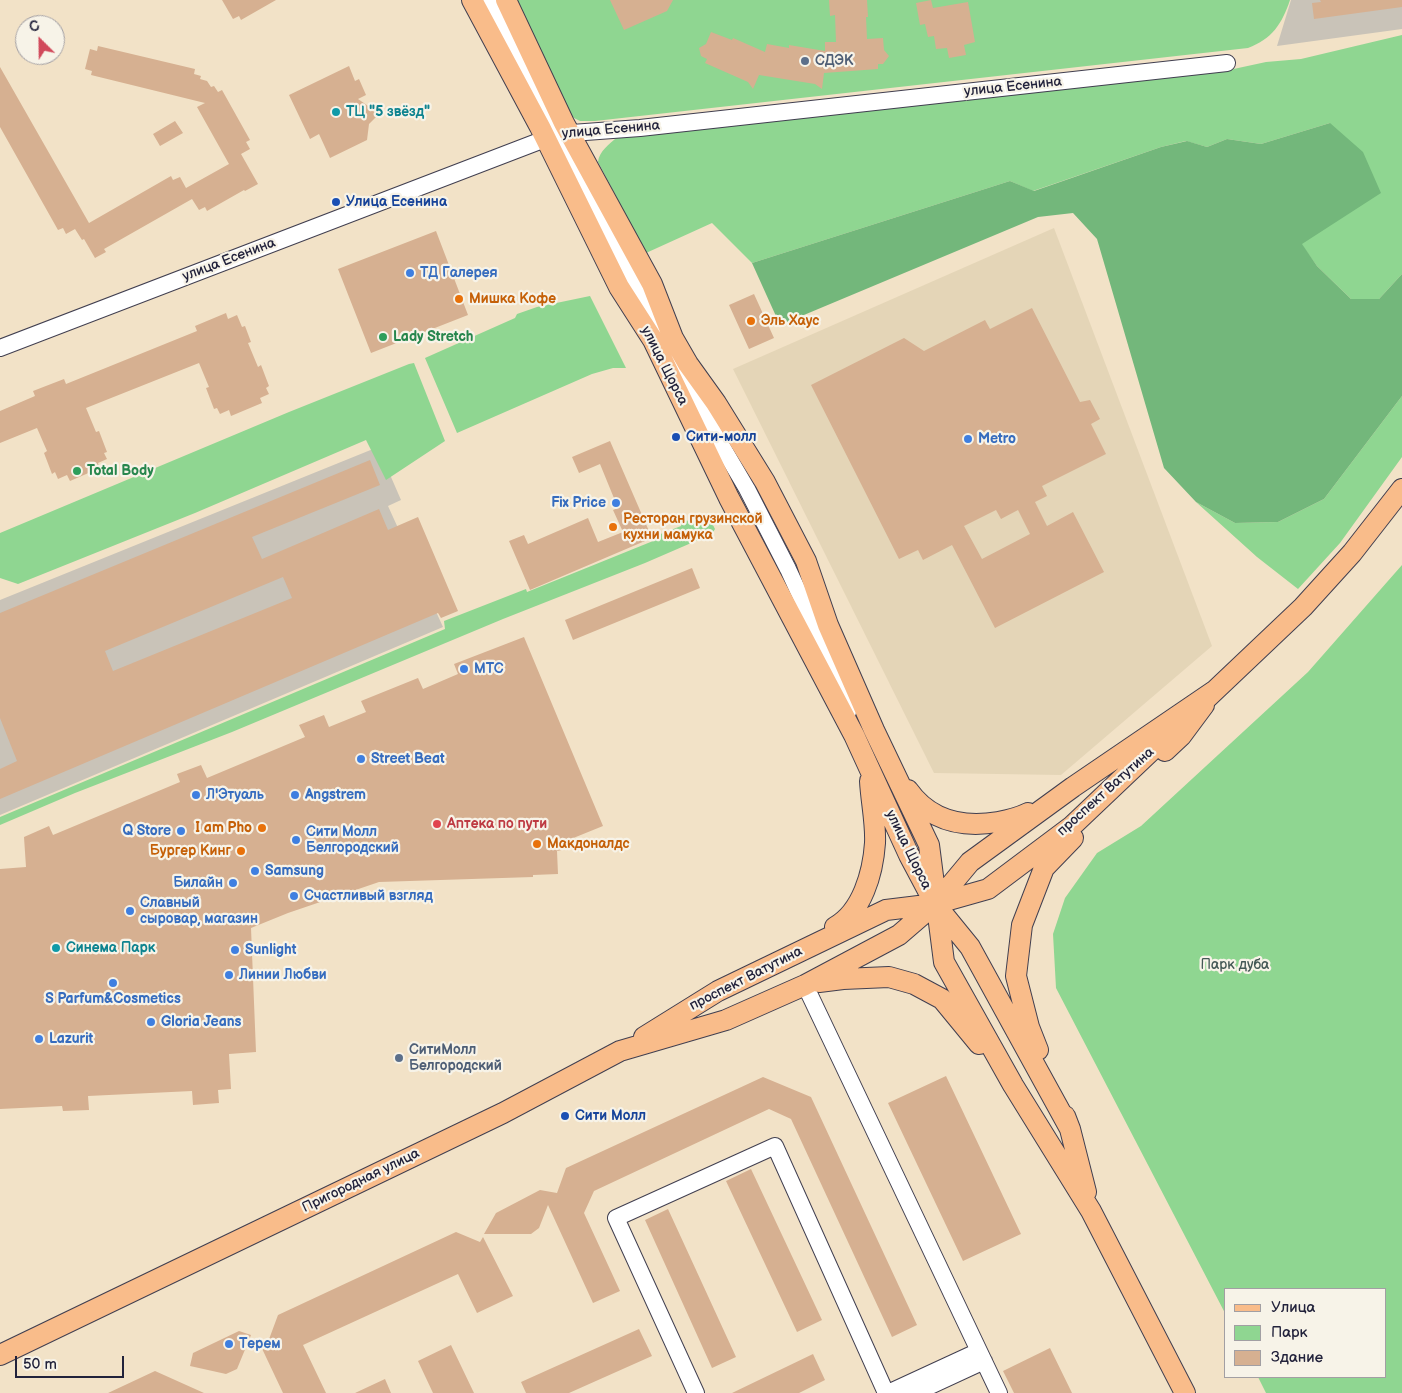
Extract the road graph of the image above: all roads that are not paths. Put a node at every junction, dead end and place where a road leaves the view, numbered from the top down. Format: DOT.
graph roads {
  1 [pos="472,0"];
  2 [pos="491,0"];
  3 [pos="506,0"];
  4 [pos="1228,63"];
  5 [pos="557,135"];
  6 [pos="0,348"];
  7 [pos="1402,489"];
  8 [pos="840,682"];
  9 [pos="1214,691"];
  10 [pos="874,730"];
  11 [pos="854,735"];
  12 [pos="888,762"];
  13 [pos="868,767"];
  14 [pos="1073,787"];
  15 [pos="936,904"];
  16 [pos="805,985"];
  17 [pos="718,991"];
  18 [pos="726,1020"];
  19 [pos="620,1052"];
  20 [pos="1013,1086"];
  21 [pos="1070,1128"];
  22 [pos="1091,1211"];
  23 [pos="0,1355"];
  24 [pos="981,1356"];
  25 [pos="696,1393"];
  26 [pos="887,1393"];
  27 [pos="915,1393"];
  28 [pos="999,1393"];
  29 [pos="1185,1393"];
  1 -- 5 [label="main road, улица Щорса"];
  2 -- 5 [label="street, улица Щорса"];
  3 -- 5 [label="main road, улица Щорса"];
  4 -- 5 [label="street, улица Есенина"];
  5 -- 6 [label="street, улица Есенина"];
  5 -- 8 [label="street, улица Щорса"];
  5 -- 10 [label="main road, улица Щорса"];
  5 -- 11 [label="main road, улица Щорса"];
  7 -- 9 [label="main road, проспект Ватутина"];
  8 -- 10 [label="street, улица Щорса"];
  8 -- 11 [label="street, улица Щорса"];
  9 -- 14 [label="main road, проспект Ватутина"];
  9 -- 15 [label="main road, проспект Ватутина"];
  9 -- 21 [label="main road"];
  10 -- 12 [label="main road, улица Щорса"];
  11 -- 13 [label="main road, улица Щорса"];
  12 -- 14 [label="main road"];
  12 -- 15 [label="main road, улица Щорса"];
  13 -- 15 [label="main road, улица Щорса"];
  13 -- 17 [label="main road"];
  14 -- 15 [label="main road, проспект Ватутина"];
  15 -- 16 [label="main road, проспект Ватутина"];
  15 -- 17 [label="main road, проспект Ватутина"];
  15 -- 20 [label="main road"];
  15 -- 21 [label="main road"];
  16 -- 18 [label="main road, проспект Ватутина"];
  16 -- 20 [label="main road"];
  16 -- 24 [label="street"];
  17 -- 19 [label="main road, проспект Ватутина"];
  18 -- 19 [label="main road, Пригородная улица"];
  19 -- 23 [label="main road, Пригородная улица"];
  20 -- 22 [label="main road"];
  21 -- 22 [label="main road"];
  22 -- 29 [label="main road"];
  24 -- 26 [label="street"];
  24 -- 27 [label="street"];
  24 -- 28 [label="street"];
  25 -- 26 [label="street"];
}
